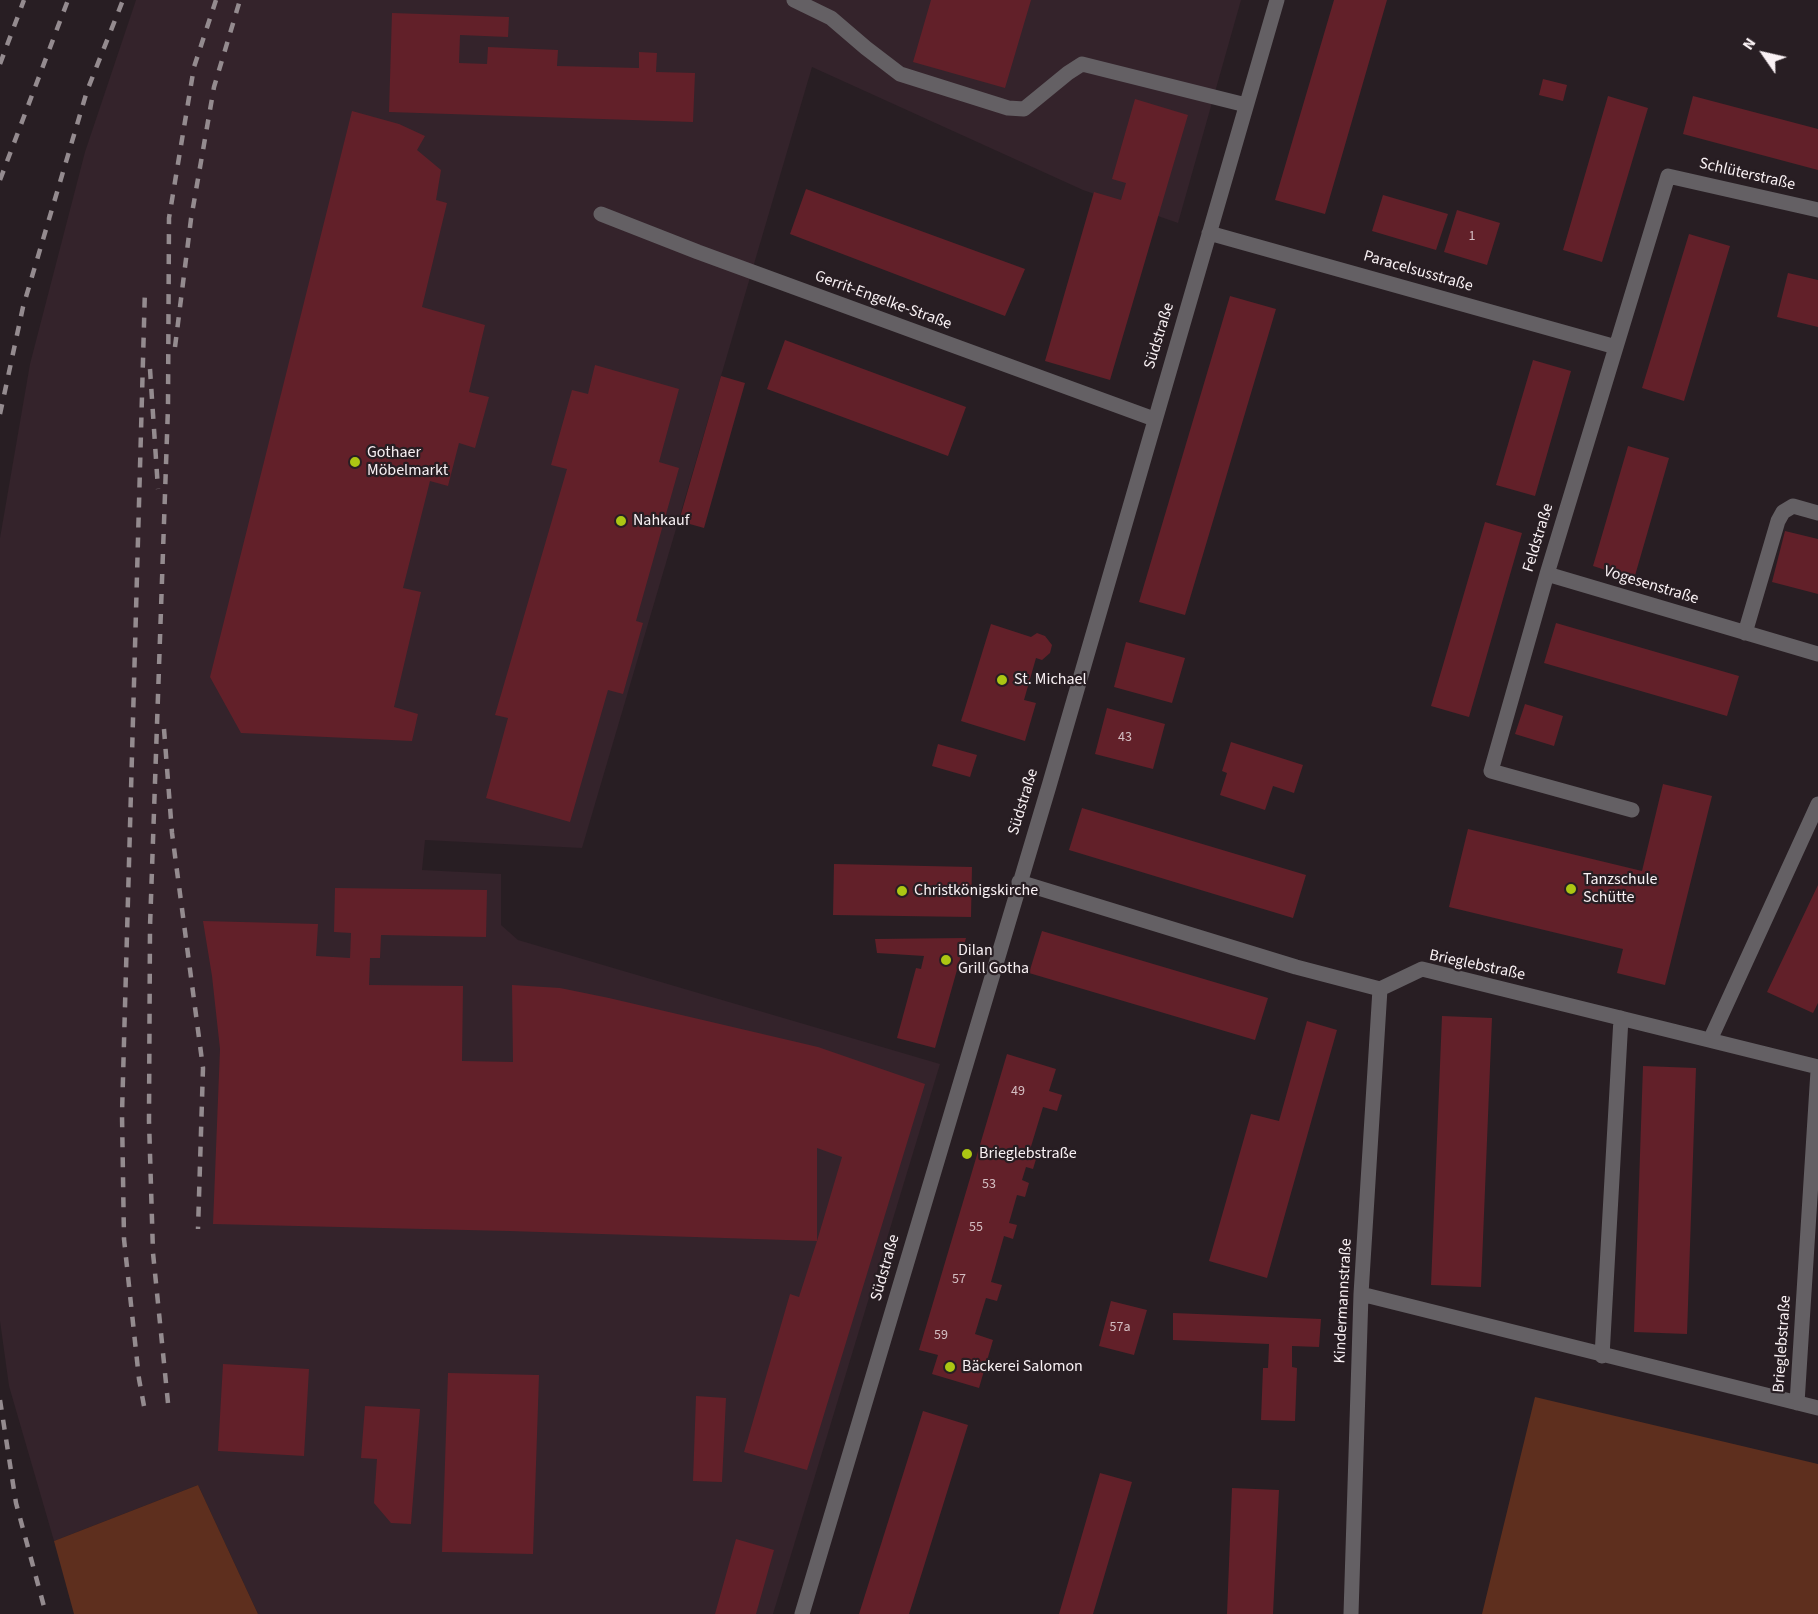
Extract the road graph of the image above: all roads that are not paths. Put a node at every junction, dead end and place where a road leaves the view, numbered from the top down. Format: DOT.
graph roads {
  1 [pos="794,0"];
  2 [pos="1277,0"];
  3 [pos="1246,105"];
  4 [pos="1668,176"];
  5 [pos="1818,210"];
  6 [pos="601,214"];
  7 [pos="1209,233"];
  8 [pos="1616,346"];
  9 [pos="1154,419"];
  10 [pos="1818,513"];
  11 [pos="1547,574"];
  12 [pos="1745,633"];
  13 [pos="1818,654"];
  14 [pos="1818,804"];
  15 [pos="1632,810"];
  16 [pos="1019,882"];
  17 [pos="1380,989"];
  18 [pos="1621,1018"];
  19 [pos="1710,1040"];
  20 [pos="1818,1069"];
  21 [pos="1361,1294"];
  22 [pos="1602,1356"];
  23 [pos="1797,1403"];
  24 [pos="1818,1408"];
  25 [pos="802,1614"];
  26 [pos="1351,1614"];
  1 -- 3 [label="street"];
  2 -- 3 [label="street, Südstraße"];
  3 -- 7 [label="street, Südstraße"];
  4 -- 5 [label="street, Schlüterstraße"];
  4 -- 8 [label="street, Feldstraße"];
  6 -- 9 [label="street, Gerrit-Engelke-Straße"];
  7 -- 8 [label="street, Paracelsusstraße"];
  7 -- 9 [label="street, Südstraße"];
  8 -- 11 [label="street, Feldstraße"];
  9 -- 16 [label="street, Südstraße"];
  10 -- 12 [label="street"];
  11 -- 12 [label="street, Vogesenstraße"];
  11 -- 15 [label="street, Feldstraße"];
  12 -- 13 [label="street, Vogesenstraße"];
  14 -- 19 [label="street"];
  16 -- 17 [label="street"];
  16 -- 25 [label="street, Südstraße"];
  17 -- 18 [label="street, Brieglebstraße"];
  17 -- 21 [label="street, Kindermannstraße"];
  18 -- 19 [label="street, Brieglebstraße"];
  18 -- 22 [label="street"];
  19 -- 20 [label="street, Brieglebstraße"];
  20 -- 23 [label="street, Brieglebstraße"];
  21 -- 22 [label="street, Brieglebstraße"];
  21 -- 26 [label="street, Kindermannstraße"];
  22 -- 23 [label="street, Brieglebstraße"];
  23 -- 24 [label="street, Brieglebstraße"];
}
